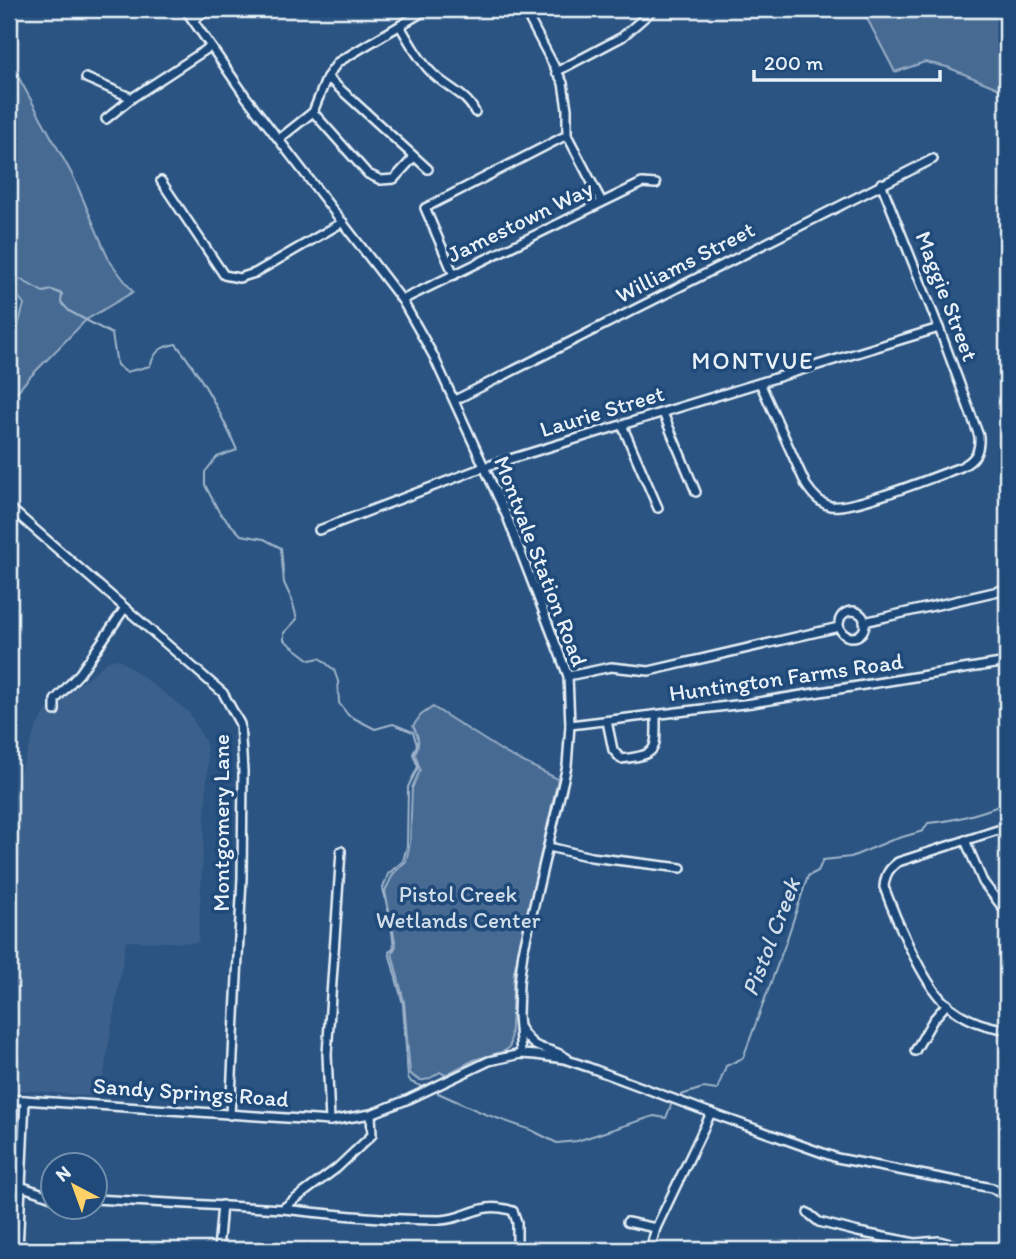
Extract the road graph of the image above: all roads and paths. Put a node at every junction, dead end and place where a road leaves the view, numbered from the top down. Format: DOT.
graph roads {
  1 [pos="185,9"];
  2 [pos="209,9"];
  3 [pos="428,9"];
  4 [pos="524,9"];
  5 [pos="641,9"];
  6 [pos="654,9"];
  7 [pos="648,16"];
  8 [pos="193,20"];
  9 [pos="400,26"];
  10 [pos="210,47"];
  11 [pos="556,72"];
  12 [pos="327,77"];
  13 [pos="86,78"];
  14 [pos="132,98"];
  15 [pos="313,112"];
  16 [pos="475,112"];
  17 [pos="106,119"];
  18 [pos="567,135"];
  19 [pos="279,139"];
  20 [pos="414,157"];
  21 [pos="933,159"];
  22 [pos="428,169"];
  23 [pos="161,181"];
  24 [pos="881,183"];
  25 [pos="656,184"];
  26 [pos="602,202"];
  27 [pos="343,222"];
  28 [pos="454,275"];
  29 [pos="402,300"];
  30 [pos="939,328"];
  31 [pos="760,383"];
  32 [pos="455,400"];
  33 [pos="663,413"];
  34 [pos="622,425"];
  35 [pos="484,467"];
  36 [pos="696,492"];
  37 [pos="9,507"];
  38 [pos="659,508"];
  39 [pos="319,530"];
  40 [pos="1007,589"];
  41 [pos="125,608"];
  42 [pos="864,622"];
  43 [pos="839,627"];
  44 [pos="1007,662"];
  45 [pos="568,676"];
  46 [pos="55,710"];
  47 [pos="656,716"];
  48 [pos="607,721"];
  49 [pos="570,725"];
  50 [pos="1007,827"];
  51 [pos="965,840"];
  52 [pos="549,847"];
  53 [pos="341,851"];
  54 [pos="681,868"];
  55 [pos="1007,913"];
  56 [pos="947,1004"];
  57 [pos="519,1026"];
  58 [pos="1007,1029"];
  59 [pos="915,1051"];
  60 [pos="521,1054"];
  61 [pos="573,1062"];
  62 [pos="9,1099"];
  63 [pos="25,1100"];
  64 [pos="711,1113"];
  65 [pos="371,1114"];
  66 [pos="230,1115"];
  67 [pos="330,1121"];
  68 [pos="9,1179"];
  69 [pos="20,1186"];
  70 [pos="38,1192"];
  71 [pos="1007,1197"];
  72 [pos="108,1200"];
  73 [pos="222,1205"];
  74 [pos="282,1209"];
  75 [pos="808,1213"];
  76 [pos="627,1222"];
  77 [pos="656,1228"];
  78 [pos="915,1246"];
  79 [pos="18,1250"];
  80 [pos="218,1250"];
  81 [pos="517,1250"];
  82 [pos="650,1250"];
  83 [pos="973,1250"];
  1 -- 8 [label="street, Montvale Station Road"];
  2 -- 8 [label="street"];
  3 -- 9 [label="street"];
  4 -- 11 [label="street"];
  5 -- 7 [label="street"];
  6 -- 7 [label="street"];
  7 -- 11 [label="street"];
  8 -- 10 [label="street, Montvale Station Road"];
  9 -- 12 [label="street"];
  9 -- 16 [label="street"];
  10 -- 14 [label="street"];
  10 -- 19 [label="street, Montvale Station Road"];
  11 -- 18 [label="street"];
  12 -- 15 [label="street"];
  12 -- 20 [label="street"];
  13 -- 14 [label="street"];
  14 -- 17 [label="street"];
  15 -- 19 [label="street"];
  15 -- 20 [label="street"];
  18 -- 26 [label="street"];
  18 -- 28 [label="street"];
  19 -- 27 [label="street, Montvale Station Road"];
  20 -- 22 [label="street"];
  21 -- 24 [label="street, Williams Street"];
  23 -- 27 [label="street"];
  24 -- 30 [label="street, Maggie Street"];
  24 -- 32 [label="street, Williams Street"];
  25 -- 26 [label="street, Jamestown Way"];
  26 -- 28 [label="street, Jamestown Way"];
  27 -- 29 [label="street, Montvale Station Road"];
  28 -- 29 [label="street, Jamestown Way"];
  29 -- 32 [label="street, Montvale Station Road"];
  30 -- 31 [label="street, Laurie Street"];
  30 -- 31 [label="street, Maggie Street"];
  31 -- 33 [label="street, Laurie Street"];
  32 -- 35 [label="street, Montvale Station Road"];
  33 -- 34 [label="street, Laurie Street"];
  33 -- 36 [label="street"];
  34 -- 35 [label="street, Laurie Street"];
  34 -- 38 [label="street"];
  35 -- 39 [label="street, Laurie Street"];
  35 -- 45 [label="street, Montvale Station Road"];
  37 -- 41 [label="street, Montgomery Lane"];
  40 -- 42 [label="street"];
  41 -- 46 [label="street"];
  41 -- 66 [label="street, Montgomery Lane"];
  42 -- 43 [label="street"];
  42 -- 43 [label="street"];
  43 -- 45 [label="street"];
  44 -- 47 [label="street, Huntington Farms Road"];
  45 -- 49 [label="street, Montvale Station Road"];
  47 -- 48 [label="street, Huntington Farms Road"];
  47 -- 48 [label="street"];
  48 -- 49 [label="street, Huntington Farms Road"];
  49 -- 52 [label="street, Montvale Station Road"];
  50 -- 51 [label="street"];
  51 -- 55 [label="street"];
  51 -- 56 [label="street"];
  52 -- 54 [label="street"];
  52 -- 57 [label="street, Montvale Station Road"];
  53 -- 67 [label="street"];
  56 -- 58 [label="street"];
  56 -- 59 [label="street"];
  57 -- 60 [label="street, Montvale Station Road"];
  57 -- 61 [label="street"];
  60 -- 61 [label="street"];
  60 -- 65 [label="street, Sandy Springs Road"];
  61 -- 64 [label="street"];
  62 -- 63 [label="street, Sandy Springs Road"];
  63 -- 66 [label="street, Sandy Springs Road"];
  63 -- 69 [label="street"];
  64 -- 71 [label="street"];
  64 -- 77 [label="street"];
  65 -- 67 [label="street, Sandy Springs Road"];
  65 -- 74 [label="street"];
  66 -- 67 [label="street, Sandy Springs Road"];
  68 -- 69 [label="street"];
  69 -- 70 [label="street"];
  69 -- 79 [label="street"];
  72 -- 73 [label="street"];
  73 -- 74 [label="street"];
  73 -- 80 [label="street"];
  74 -- 81 [label="street"];
  75 -- 78 [label="street"];
  76 -- 77 [label="street"];
  77 -- 82 [label="street"];
  78 -- 83 [label="street"];
}
